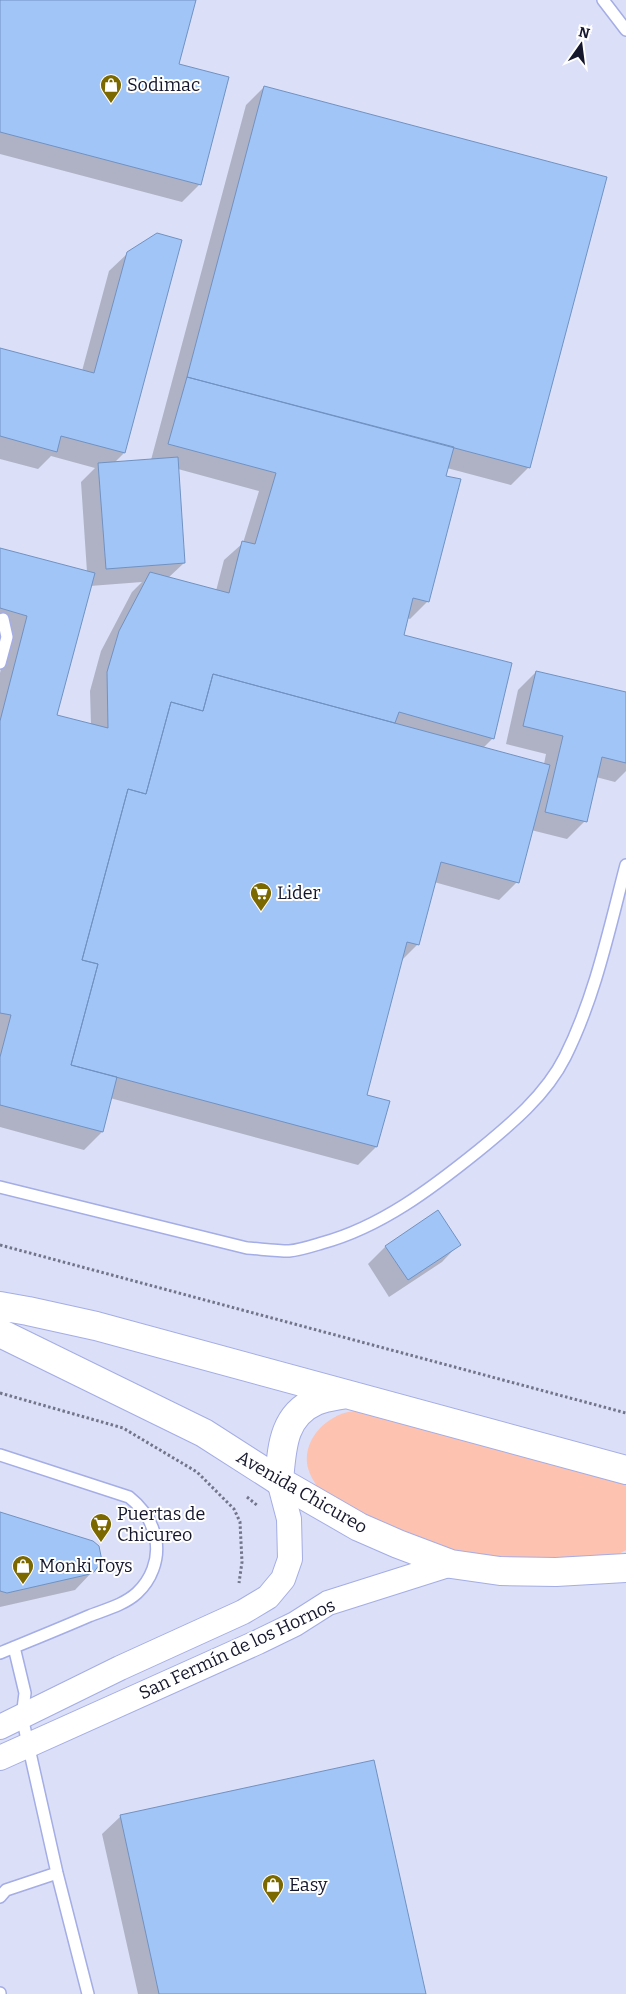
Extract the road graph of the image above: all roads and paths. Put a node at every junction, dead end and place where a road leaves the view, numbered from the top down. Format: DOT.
graph roads {
  1 [pos="603,0"];
  2 [pos="626,30"];
  3 [pos="1,620"];
  4 [pos="0,663"];
  5 [pos="626,865"];
  6 [pos="0,1187"];
  7 [pos="0,1245"];
  8 [pos="0,1306"];
  9 [pos="0,1333"];
  10 [pos="0,1393"];
  11 [pos="347,1393"];
  12 [pos="626,1413"];
  13 [pos="0,1455"];
  14 [pos="626,1470"];
  15 [pos="279,1481"];
  16 [pos="451,1564"];
  17 [pos="622,1567"];
  18 [pos="243,1612"];
  19 [pos="14,1648"];
  20 [pos="0,1653"];
  21 [pos="22,1717"];
  22 [pos="0,1727"];
  23 [pos="28,1745"];
  24 [pos="0,1758"];
  25 [pos="57,1873"];
  26 [pos="0,1897"];
  27 [pos="88,1994"];
  1 -- 2 [label="lane"];
  3 -- 4 [label="lane"];
  5 -- 6 [label="lane"];
  7 -- 12 [label="path"];
  8 -- 11 [label="main road"];
  9 -- 15 [label="main road, Avenida Chicureo"];
  10 -- 18 [label="path"];
  11 -- 14 [label="main road"];
  11 -- 15 [label="main road"];
  13 -- 19 [label="lane"];
  15 -- 16 [label="main road, Avenida Chicureo"];
  15 -- 18 [label="street, San Fermín de los Hornos"];
  16 -- 17 [label="main road, Avenida Chicureo"];
  16 -- 23 [label="street, San Fermín de los Hornos"];
  18 -- 21 [label="street, San Fermín de los Hornos"];
  19 -- 20 [label="lane"];
  19 -- 21 [label="lane"];
  21 -- 22 [label="street, San Fermín de los Hornos"];
  21 -- 23 [label="lane"];
  23 -- 24 [label="street, San Fermín de los Hornos"];
  23 -- 25 [label="lane"];
  25 -- 26 [label="lane"];
  25 -- 27 [label="lane"];
}
